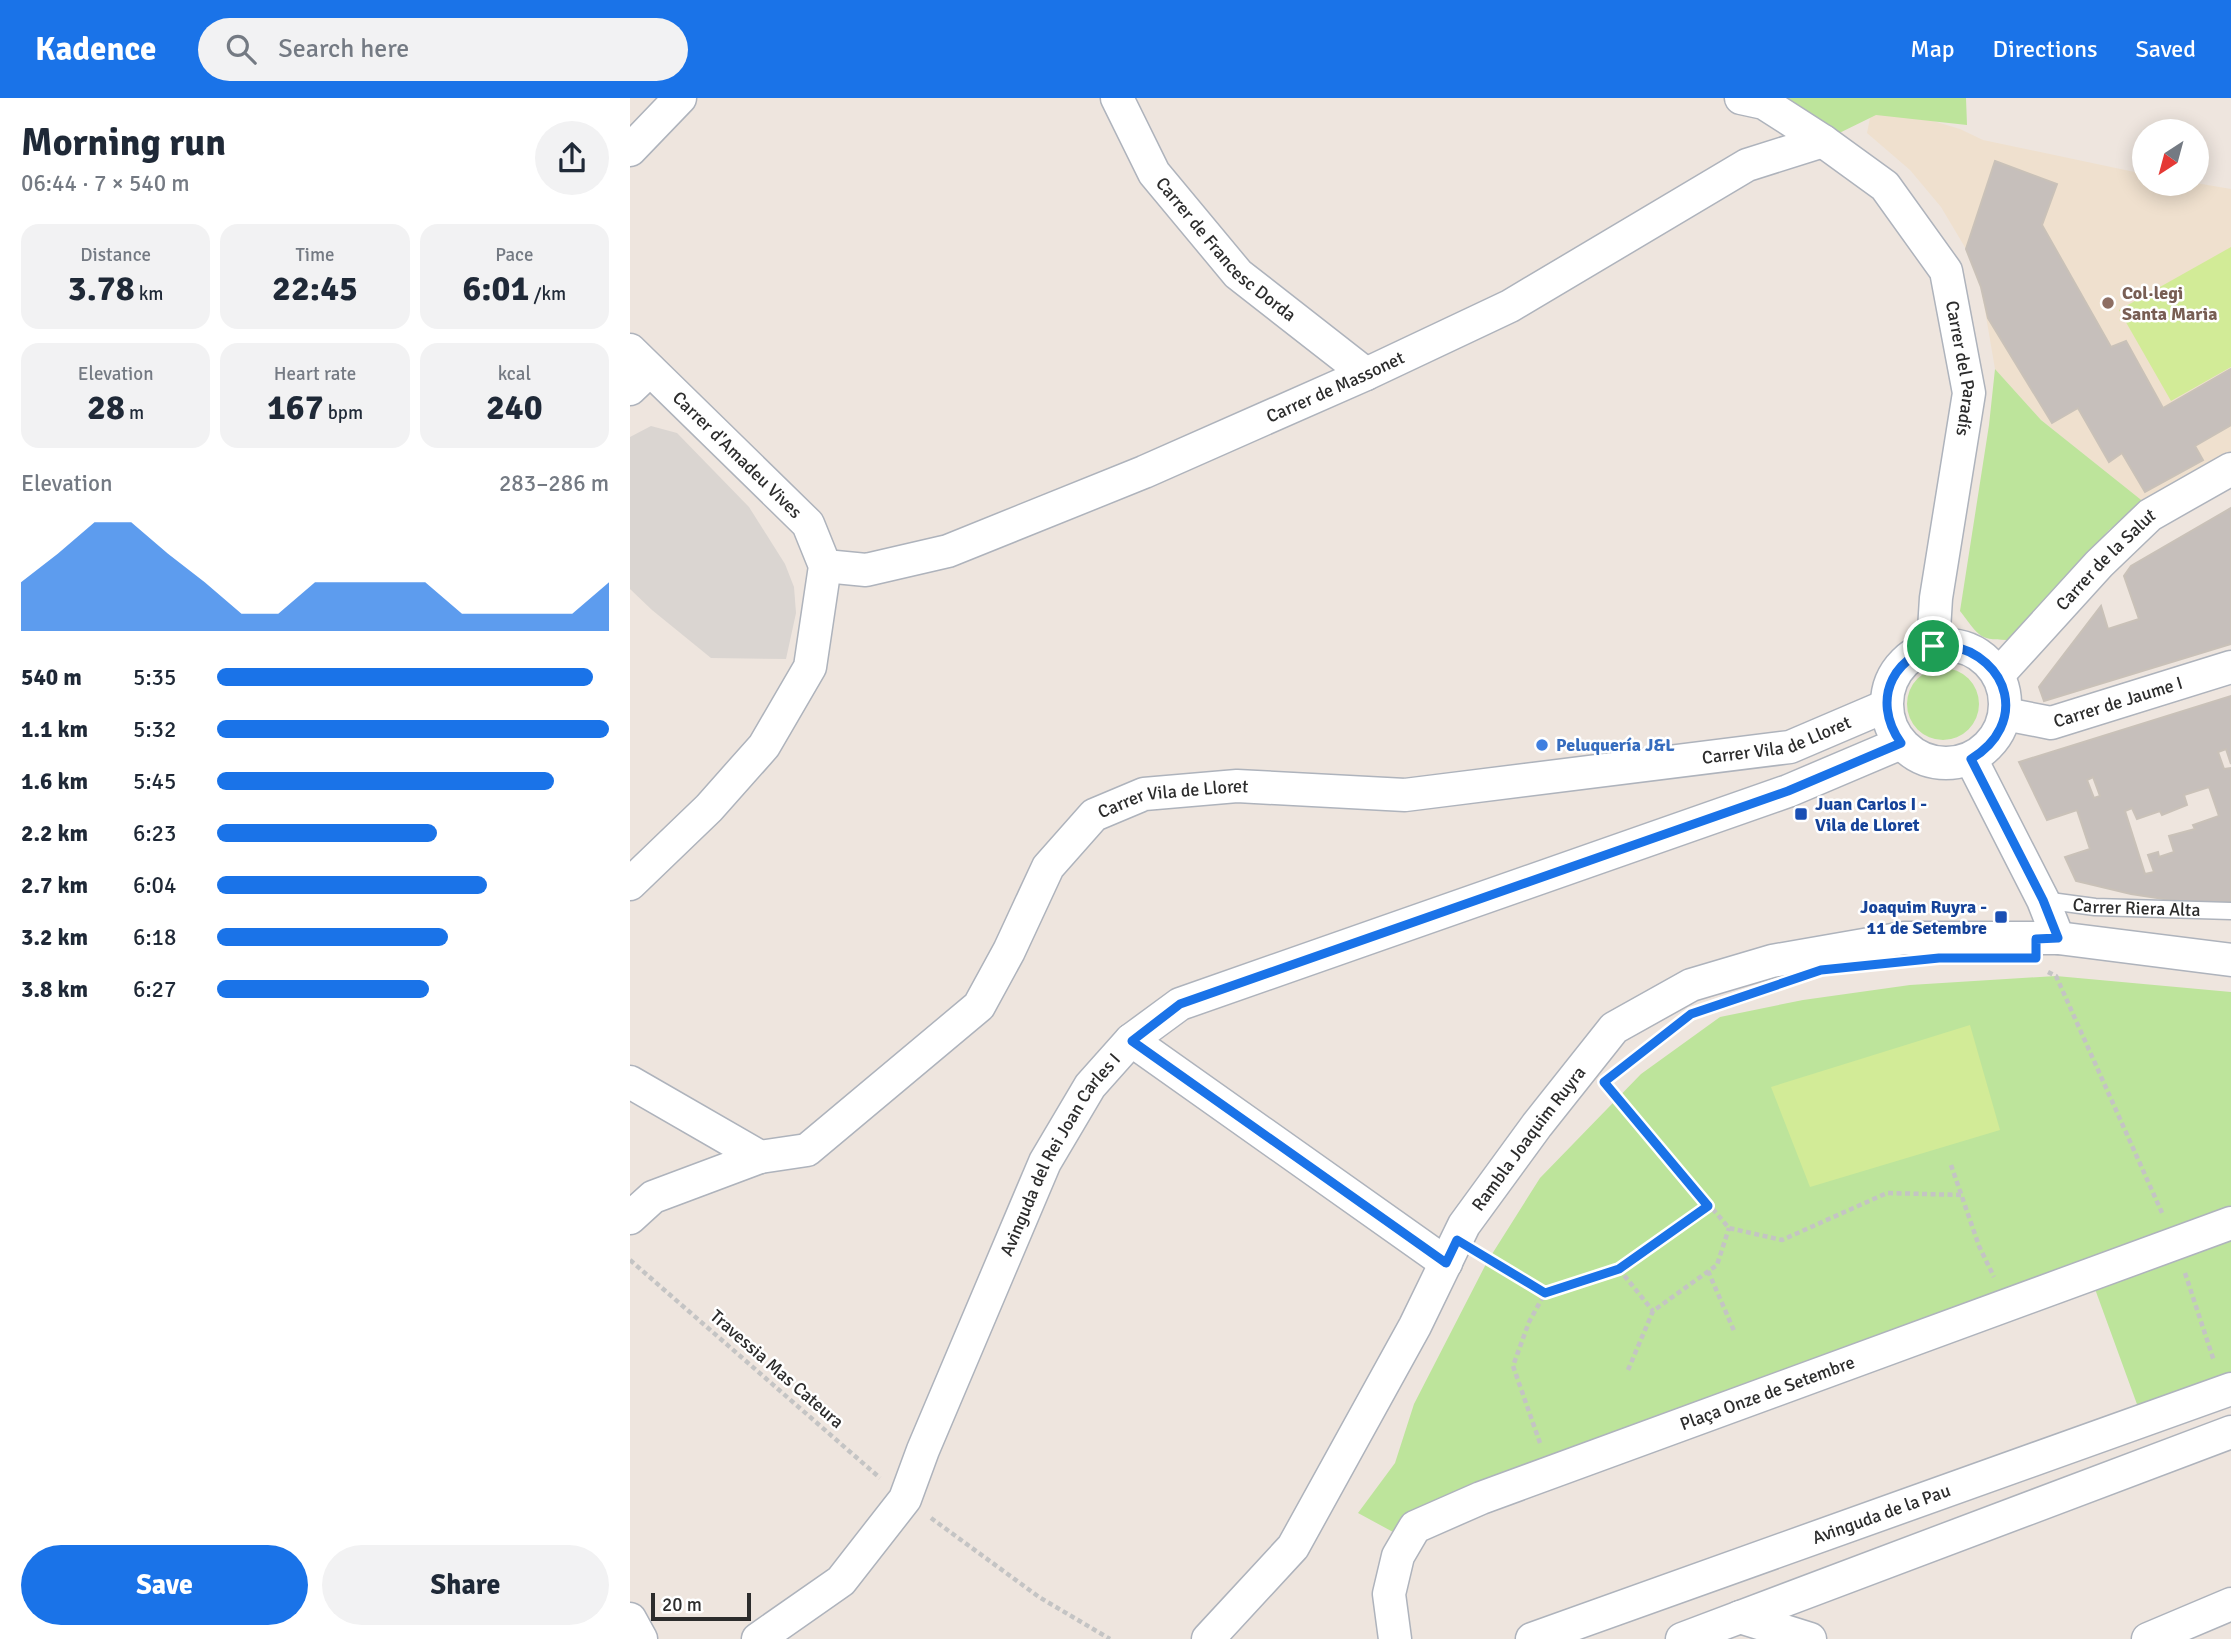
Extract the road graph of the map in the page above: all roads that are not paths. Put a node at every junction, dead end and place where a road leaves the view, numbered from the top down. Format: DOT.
graph roads {
  1 [pos="680,98"];
  2 [pos="1117,98"];
  3 [pos="1741,98"];
  4 [pos="1823,141"];
  5 [pos="630,150"];
  6 [pos="637,370"];
  7 [pos="1366,373"];
  8 [pos="2231,469"];
  9 [pos="825,566"];
  10 [pos="1933,646"];
  11 [pos="2231,667"];
  12 [pos="1998,675"];
  13 [pos="1886,706"];
  14 [pos="2005,714"];
  15 [pos="1901,743"];
  16 [pos="1971,759"];
  17 [pos="630,884"];
  18 [pos="2043,900"];
  19 [pos="2231,911"];
  20 [pos="2047,938"];
  21 [pos="2231,960"];
  22 [pos="1132,1041"];
  23 [pos="630,1082"];
  24 [pos="760,1157"];
  25 [pos="630,1218"];
  26 [pos="2231,1223"];
  27 [pos="1451,1251"];
  28 [pos="2227,1390"];
  29 [pos="2231,1432"];
  30 [pos="2231,1604"];
  31 [pos="1740,1617"];
  32 [pos="630,1619"];
  33 [pos="641,1639"];
  34 [pos="758,1639"];
  35 [pos="1208,1639"];
  36 [pos="1395,1639"];
  37 [pos="1532,1639"];
  38 [pos="1682,1639"];
  39 [pos="1810,1639"];
  40 [pos="2148,1639"];
  1 -- 5 [label="street"];
  2 -- 7 [label="street, Carrer de Francesc Dorda"];
  3 -- 4 [label="street, Carrer del Paradís"];
  4 -- 7 [label="street, Carrer de Massonet"];
  4 -- 10 [label="street, Carrer del Paradís"];
  6 -- 9 [label="street, Carrer d'Amadeu Vives"];
  7 -- 9 [label="street, Carrer de Massonet"];
  8 -- 12 [label="street, Carrer de la Salut"];
  9 -- 17 [label="street"];
  10 -- 12 [label="street"];
  10 -- 13 [label="street"];
  11 -- 14 [label="street, Carrer de Jaume I"];
  12 -- 14 [label="street"];
  13 -- 15 [label="street"];
  13 -- 24 [label="street, Carrer Vila de Lloret"];
  14 -- 16 [label="street"];
  15 -- 16 [label="street"];
  15 -- 22 [label="street, Avinguda del Rei Joan Carles I"];
  16 -- 18 [label="street, Carrer Riera Alta"];
  18 -- 19 [label="lane, Carrer Riera Alta"];
  18 -- 20 [label="street, Carrer Riera Alta"];
  20 -- 21 [label="street"];
  20 -- 27 [label="street, Rambla Joaquim Ruyra"];
  22 -- 27 [label="street"];
  22 -- 34 [label="street, Avinguda del Rei Joan Carles I"];
  23 -- 24 [label="street"];
  24 -- 25 [label="street, Carrer Vila de Lloret"];
  26 -- 36 [label="street, Plaça Onze de Setembre"];
  27 -- 35 [label="street, Rambla Joaquim Ruyra"];
  28 -- 37 [label="street, Avinguda de la Pau"];
  29 -- 31 [label="street"];
  30 -- 40 [label="street"];
  31 -- 38 [label="street"];
  31 -- 39 [label="street"];
  32 -- 33 [label="street"];
}
